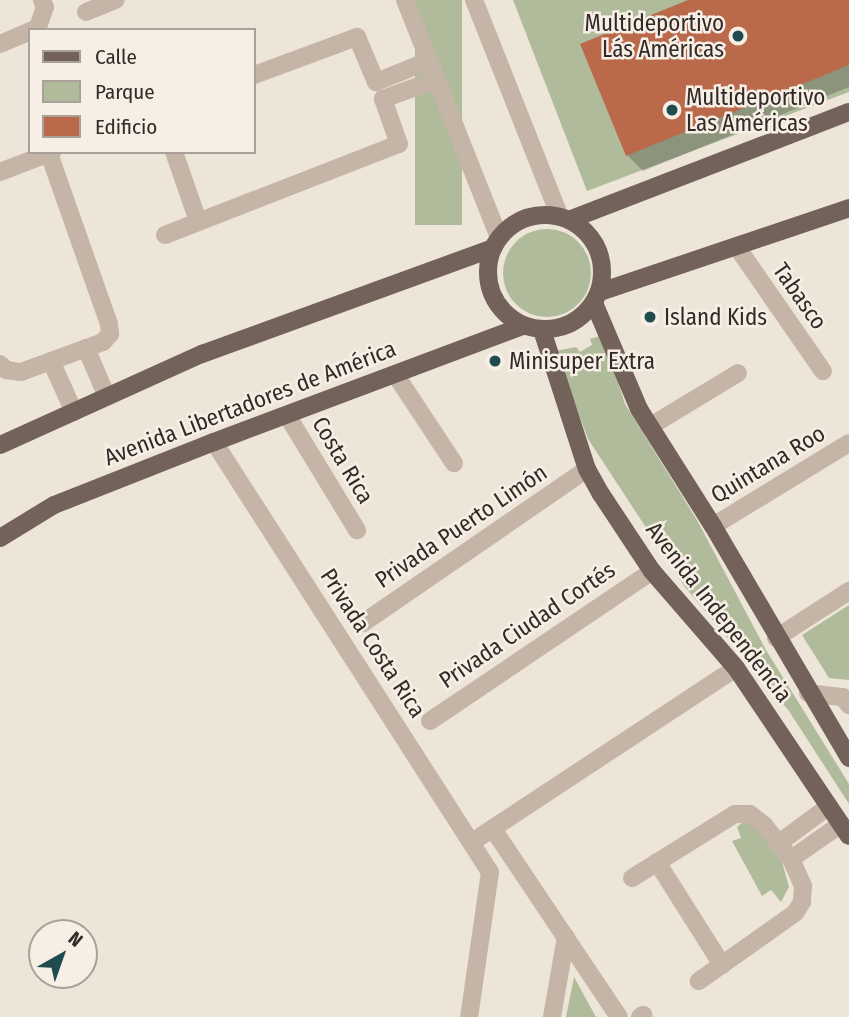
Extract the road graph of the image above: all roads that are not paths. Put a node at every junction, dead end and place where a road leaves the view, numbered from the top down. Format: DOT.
graph roads {
  1 [pos="42,0"];
  2 [pos="115,0"];
  3 [pos="405,0"];
  4 [pos="474,0"];
  5 [pos="86,12"];
  6 [pos="36,28"];
  7 [pos="28,31"];
  8 [pos="0,44"];
  9 [pos="428,61"];
  10 [pos="256,74"];
  11 [pos="435,80"];
  12 [pos="849,112"];
  13 [pos="47,154"];
  14 [pos="50,154"];
  15 [pos="175,154"];
  16 [pos="0,172"];
  17 [pos="848,211"];
  18 [pos="564,218"];
  19 [pos="198,221"];
  20 [pos="165,235"];
  21 [pos="496,242"];
  22 [pos="737,247"];
  23 [pos="597,298"];
  24 [pos="523,326"];
  25 [pos="542,330"];
  26 [pos="86,348"];
  27 [pos="51,361"];
  28 [pos="0,364"];
  29 [pos="823,372"];
  30 [pos="738,373"];
  31 [pos="395,374"];
  32 [pos="107,397"];
  33 [pos="74,412"];
  34 [pos="287,415"];
  35 [pos="649,427"];
  36 [pos="214,442"];
  37 [pos="849,443"];
  38 [pos="0,445"];
  39 [pos="454,463"];
  40 [pos="587,469"];
  41 [pos="713,526"];
  42 [pos="357,530"];
  43 [pos="0,538"];
  44 [pos="652,571"];
  45 [pos="849,591"];
  46 [pos="363,623"];
  47 [pos="776,638"];
  48 [pos="736,668"];
  49 [pos="808,692"];
  50 [pos="849,705"];
  51 [pos="429,721"];
  52 [pos="849,758"];
  53 [pos="829,806"];
  54 [pos="493,829"];
  55 [pos="845,830"];
  56 [pos="472,842"];
  57 [pos="779,843"];
  58 [pos="790,859"];
  59 [pos="657,862"];
  60 [pos="632,878"];
  61 [pos="566,937"];
  62 [pos="722,965"];
  63 [pos="699,981"];
  64 [pos="469,1017"];
  65 [pos="552,1017"];
  66 [pos="620,1017"];
  1 -- 6 [label="street"];
  2 -- 5 [label="street"];
  3 -- 9 [label="street"];
  4 -- 18 [label="street"];
  7 -- 8 [label="street"];
  9 -- 10 [label="street"];
  9 -- 11 [label="street"];
  11 -- 19 [label="street"];
  11 -- 21 [label="street"];
  12 -- 18 [label="main road"];
  13 -- 16 [label="street"];
  14 -- 26 [label="street"];
  15 -- 19 [label="street"];
  17 -- 22 [label="main road"];
  18 -- 21 [label="main road"];
  18 -- 23 [label="main road"];
  19 -- 20 [label="street"];
  21 -- 24 [label="main road"];
  21 -- 32 [label="main road"];
  22 -- 23 [label="main road"];
  22 -- 29 [label="street, Tabasco"];
  23 -- 25 [label="main road"];
  23 -- 35 [label="main road, Avenida Independencia"];
  24 -- 25 [label="main road"];
  24 -- 31 [label="main road, Avenida Libertadores de América"];
  25 -- 40 [label="main road, Avenida Independencia"];
  26 -- 27 [label="street"];
  26 -- 32 [label="street"];
  27 -- 28 [label="street"];
  27 -- 33 [label="street"];
  30 -- 35 [label="street"];
  31 -- 34 [label="main road, Avenida Libertadores de América"];
  31 -- 39 [label="street"];
  32 -- 33 [label="main road"];
  33 -- 38 [label="main road"];
  34 -- 36 [label="main road, Avenida Libertadores de América"];
  34 -- 42 [label="street, Costa Rica"];
  35 -- 41 [label="main road, Avenida Independencia"];
  36 -- 43 [label="main road, Avenida Libertadores de América"];
  36 -- 56 [label="street, Privada Costa Rica"];
  37 -- 41 [label="street, Quintana Roo"];
  40 -- 44 [label="main road, Avenida Independencia"];
  40 -- 46 [label="street, Privada Puerto Limón"];
  41 -- 47 [label="main road, Avenida Independencia"];
  44 -- 48 [label="main road, Avenida Independencia"];
  44 -- 51 [label="street, Privada Ciudad Cortés"];
  45 -- 47 [label="street"];
  47 -- 49 [label="main road, Avenida Independencia"];
  48 -- 53 [label="main road, Avenida Independencia"];
  48 -- 54 [label="street"];
  49 -- 50 [label="street"];
  49 -- 52 [label="main road, Avenida Independencia"];
  53 -- 55 [label="main road, Avenida Independencia"];
  53 -- 57 [label="street"];
  54 -- 56 [label="street"];
  54 -- 61 [label="street"];
  55 -- 58 [label="street"];
  56 -- 64 [label="street, Privada Costa Rica"];
  57 -- 58 [label="street"];
  57 -- 59 [label="street"];
  58 -- 62 [label="street"];
  59 -- 60 [label="street"];
  59 -- 62 [label="street"];
  61 -- 65 [label="street"];
  61 -- 66 [label="street"];
  62 -- 63 [label="street"];
}
